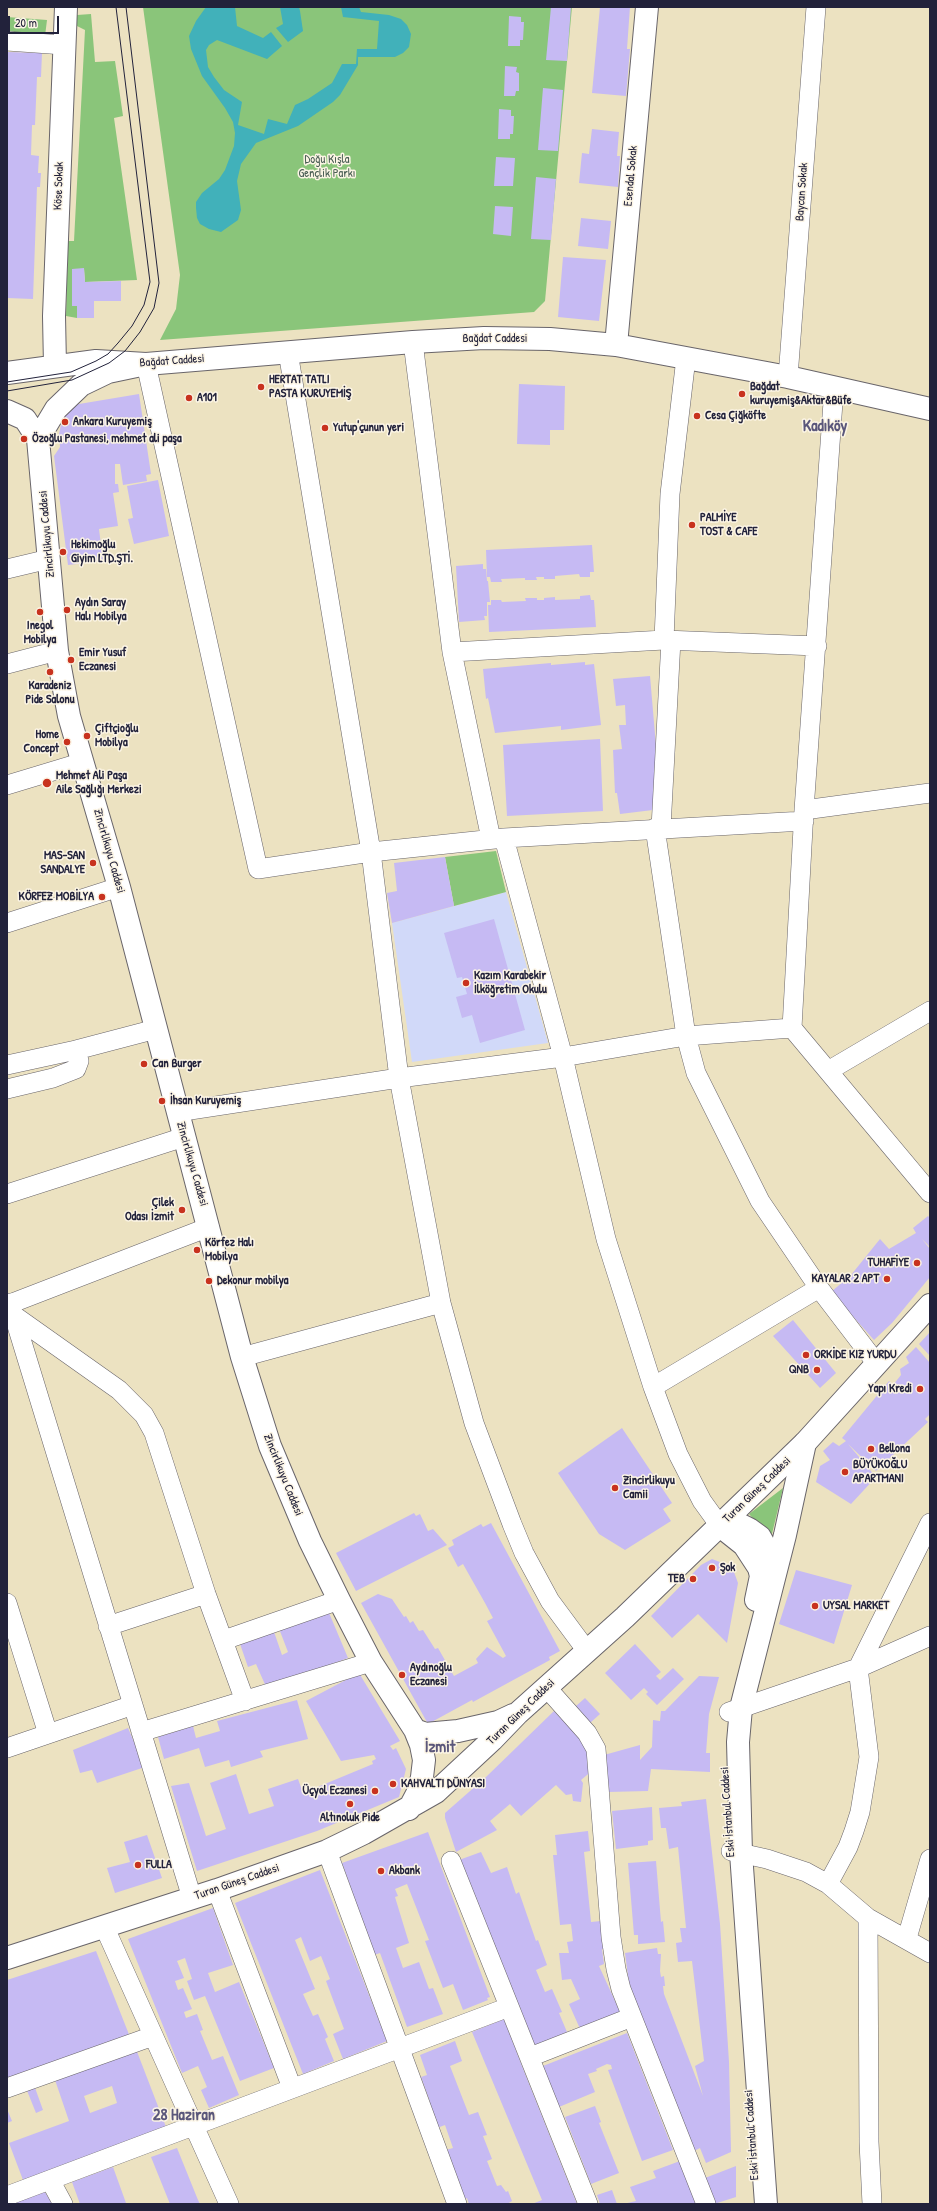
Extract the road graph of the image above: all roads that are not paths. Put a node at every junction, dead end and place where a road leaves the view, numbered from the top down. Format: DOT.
graph roads {
  1 [pos="66,7"];
  2 [pos="647,7"];
  3 [pos="816,7"];
  4 [pos="7,41"];
  5 [pos="64,45"];
  6 [pos="413,342"];
  7 [pos="616,345"];
  8 [pos="288,352"];
  9 [pos="686,358"];
  10 [pos="146,364"];
  11 [pos="55,366"];
  12 [pos="7,373"];
  13 [pos="788,377"];
  14 [pos="834,388"];
  15 [pos="930,409"];
  16 [pos="7,411"];
  17 [pos="38,439"];
  18 [pos="50,559"];
  19 [pos="7,569"];
  20 [pos="667,640"];
  21 [pos="817,646"];
  22 [pos="57,652"];
  23 [pos="452,652"];
  24 [pos="7,664"];
  25 [pos="83,762"];
  26 [pos="7,785"];
  27 [pos="930,794"];
  28 [pos="804,815"];
  29 [pos="658,828"];
  30 [pos="497,839"];
  31 [pos="371,852"];
  32 [pos="119,887"];
  33 [pos="7,923"];
  34 [pos="930,1011"];
  35 [pos="792,1028"];
  36 [pos="156,1029"];
  37 [pos="686,1036"];
  38 [pos="76,1050"];
  39 [pos="563,1058"];
  40 [pos="7,1064"];
  41 [pos="828,1072"];
  42 [pos="399,1078"];
  43 [pos="7,1089"];
  44 [pos="177,1112"];
  45 [pos="184,1137"];
  46 [pos="930,1193"];
  47 [pos="7,1194"];
  48 [pos="209,1227"];
  49 [pos="819,1288"];
  50 [pos="441,1303"];
  51 [pos="930,1305"];
  52 [pos="11,1309"];
  53 [pos="242,1357"];
  54 [pos="877,1364"];
  55 [pos="653,1387"];
  56 [pos="805,1443"];
  57 [pos="930,1523"];
  58 [pos="720,1526"];
  59 [pos="774,1578"];
  60 [pos="206,1594"];
  61 [pos="339,1600"];
  62 [pos="7,1603"];
  63 [pos="108,1626"];
  64 [pos="930,1636"];
  65 [pos="224,1640"];
  66 [pos="587,1651"];
  67 [pos="371,1662"];
  68 [pos="858,1668"];
  69 [pos="546,1687"];
  70 [pos="245,1701"];
  71 [pos="133,1705"];
  72 [pos="735,1710"];
  73 [pos="518,1713"];
  74 [pos="415,1730"];
  75 [pos="141,1732"];
  76 [pos="48,1734"];
  77 [pos="7,1748"];
  78 [pos="409,1809"];
  79 [pos="327,1851"];
  80 [pos="736,1852"];
  81 [pos="930,1859"];
  82 [pos="451,1861"];
  83 [pos="828,1884"];
  84 [pos="217,1890"];
  85 [pos="192,1898"];
  86 [pos="868,1918"];
  87 [pos="104,1926"];
  88 [pos="907,1938"];
  89 [pos="930,1953"];
  90 [pos="7,1958"];
  91 [pos="509,2007"];
  92 [pos="632,2017"];
  93 [pos="153,2036"];
  94 [pos="399,2048"];
  95 [pos="530,2058"];
  96 [pos="7,2088"];
  97 [pos="292,2088"];
  98 [pos="194,2126"];
  99 [pos="50,2180"];
  100 [pos="7,2196"];
  101 [pos="64,2204"];
  102 [pos="228,2204"];
  103 [pos="457,2204"];
  104 [pos="588,2204"];
  105 [pos="706,2204"];
  106 [pos="757,2204"];
  107 [pos="766,2204"];
  108 [pos="872,2204"];
  1 -- 5 [label="main road, Köse Sokak"];
  2 -- 7 [label="main road, Esendal Sokak"];
  3 -- 13 [label="street, Baycan Sokak"];
  4 -- 5 [label="street"];
  5 -- 11 [label="main road, Köse Sokak"];
  6 -- 7 [label="main road, Bağdat Caddesi"];
  6 -- 8 [label="main road, Bağdat Caddesi"];
  6 -- 23 [label="street"];
  7 -- 9 [label="main road, Bağdat Caddesi"];
  8 -- 10 [label="main road, Bağdat Caddesi"];
  8 -- 31 [label="street"];
  9 -- 13 [label="main road, Bağdat Caddesi"];
  9 -- 20 [label="street"];
  10 -- 11 [label="main road, Bağdat Caddesi"];
  10 -- 17 [label="main road"];
  10 -- 31 [label="street"];
  11 -- 12 [label="main road, Bağdat Caddesi"];
  13 -- 14 [label="main road, Bağdat Caddesi"];
  14 -- 15 [label="main road, Bağdat Caddesi"];
  14 -- 21 [label="street"];
  16 -- 17 [label="main road, Zincirlikuyu Caddesi"];
  17 -- 18 [label="main road, Zincirlikuyu Caddesi"];
  18 -- 19 [label="street"];
  18 -- 22 [label="main road, Zincirlikuyu Caddesi"];
  20 -- 21 [label="street"];
  20 -- 23 [label="street"];
  20 -- 29 [label="street"];
  21 -- 28 [label="street"];
  22 -- 24 [label="street"];
  22 -- 25 [label="main road, Zincirlikuyu Caddesi"];
  23 -- 30 [label="street"];
  25 -- 26 [label="street"];
  25 -- 32 [label="main road, Zincirlikuyu Caddesi"];
  27 -- 28 [label="street"];
  28 -- 29 [label="street"];
  28 -- 35 [label="street"];
  29 -- 30 [label="street"];
  29 -- 37 [label="street"];
  30 -- 31 [label="street"];
  30 -- 39 [label="street"];
  31 -- 42 [label="street"];
  32 -- 33 [label="street"];
  32 -- 36 [label="main road, Zincirlikuyu Caddesi"];
  34 -- 41 [label="street"];
  35 -- 37 [label="street"];
  35 -- 41 [label="street"];
  36 -- 38 [label="street"];
  36 -- 44 [label="main road, Zincirlikuyu Caddesi"];
  37 -- 39 [label="street"];
  37 -- 49 [label="street"];
  38 -- 40 [label="street"];
  38 -- 43 [label="street"];
  39 -- 42 [label="street"];
  39 -- 55 [label="street"];
  41 -- 46 [label="street"];
  42 -- 44 [label="street"];
  42 -- 50 [label="street"];
  44 -- 45 [label="main road, Zincirlikuyu Caddesi"];
  45 -- 47 [label="street"];
  45 -- 48 [label="main road, Zincirlikuyu Caddesi"];
  48 -- 52 [label="street"];
  48 -- 53 [label="main road, Zincirlikuyu Caddesi"];
  49 -- 54 [label="street"];
  49 -- 55 [label="street"];
  50 -- 53 [label="street"];
  50 -- 66 [label="street"];
  51 -- 54 [label="main road, Turan Güneş Caddesi"];
  52 -- 60 [label="street"];
  52 -- 63 [label="street"];
  53 -- 61 [label="main road, Zincirlikuyu Caddesi"];
  54 -- 56 [label="main road, Turan Güneş Caddesi"];
  55 -- 58 [label="street"];
  56 -- 58 [label="main road, Turan Güneş Caddesi"];
  56 -- 59 [label="main road, Eski İstanbul Caddesi"];
  57 -- 68 [label="street"];
  58 -- 59 [label="main road, Eski İstanbul Caddesi"];
  58 -- 66 [label="main road, Turan Güneş Caddesi"];
  58 -- 72 [label="main road, Eski İstanbul Caddesi"];
  59 -- 72 [label="main road, Eski İstanbul Caddesi"];
  60 -- 63 [label="street"];
  60 -- 65 [label="street"];
  61 -- 65 [label="street"];
  61 -- 67 [label="main road, Zincirlikuyu Caddesi"];
  62 -- 76 [label="street"];
  63 -- 71 [label="street"];
  64 -- 68 [label="street"];
  65 -- 70 [label="street"];
  66 -- 69 [label="main road, Turan Güneş Caddesi"];
  67 -- 70 [label="street"];
  67 -- 74 [label="main road, Zincirlikuyu Caddesi"];
  68 -- 72 [label="street"];
  68 -- 83 [label="street"];
  69 -- 73 [label="main road, Turan Güneş Caddesi"];
  69 -- 92 [label="street"];
  70 -- 75 [label="street"];
  71 -- 75 [label="street"];
  71 -- 76 [label="street"];
  72 -- 80 [label="main road, Eski İstanbul Caddesi"];
  73 -- 74 [label="main road"];
  73 -- 78 [label="main road, Turan Güneş Caddesi"];
  74 -- 78 [label="main road, Zincirlikuyu Caddesi"];
  75 -- 85 [label="street"];
  76 -- 77 [label="street"];
  78 -- 79 [label="main road, Turan Güneş Caddesi"];
  79 -- 84 [label="main road, Turan Güneş Caddesi"];
  79 -- 94 [label="street"];
  80 -- 83 [label="street"];
  80 -- 106 [label="main road, Eski İstanbul Caddesi"];
  80 -- 107 [label="main road, Eski İstanbul Caddesi"];
  81 -- 88 [label="street"];
  82 -- 91 [label="street"];
  83 -- 86 [label="street"];
  84 -- 85 [label="main road, Turan Güneş Caddesi"];
  84 -- 97 [label="street"];
  85 -- 87 [label="main road, Turan Güneş Caddesi"];
  86 -- 88 [label="street"];
  86 -- 108 [label="street"];
  87 -- 90 [label="main road, Turan Güneş Caddesi"];
  87 -- 93 [label="street"];
  88 -- 89 [label="street"];
  91 -- 94 [label="street"];
  91 -- 95 [label="street"];
  92 -- 95 [label="street"];
  92 -- 105 [label="street"];
  93 -- 96 [label="street"];
  93 -- 98 [label="street"];
  94 -- 97 [label="street"];
  94 -- 103 [label="street"];
  95 -- 104 [label="street"];
  97 -- 98 [label="street"];
  98 -- 99 [label="street"];
  98 -- 102 [label="street"];
  99 -- 100 [label="street"];
  99 -- 101 [label="street"];
}
